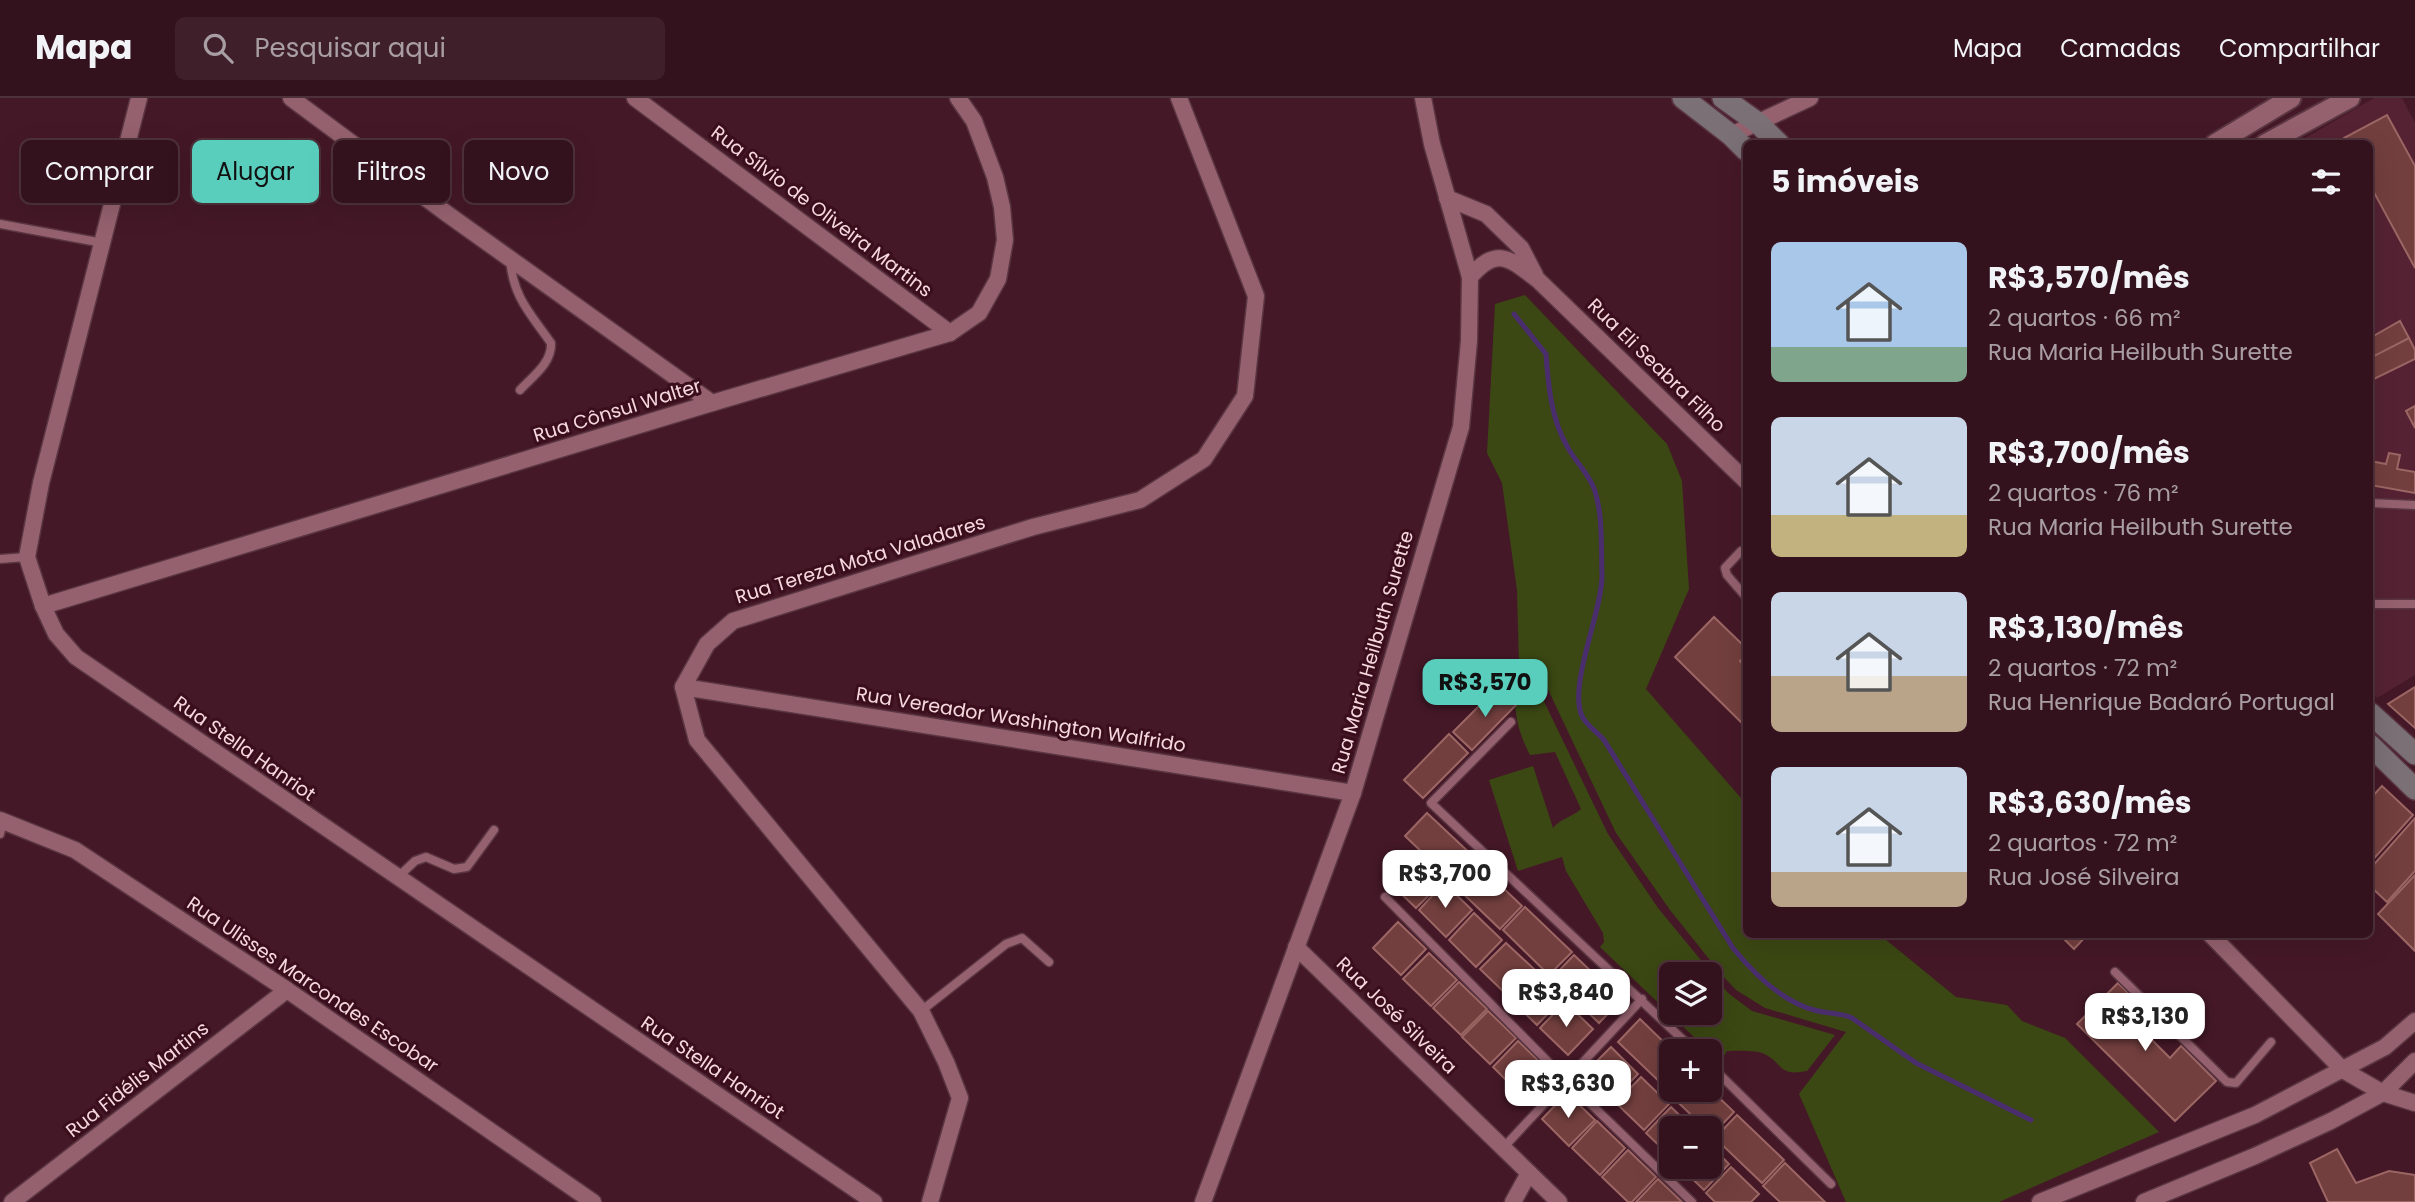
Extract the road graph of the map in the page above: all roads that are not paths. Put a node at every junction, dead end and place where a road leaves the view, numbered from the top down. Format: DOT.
graph roads {
  1 [pos="139,98"];
  2 [pos="290,98"];
  3 [pos="635,98"];
  4 [pos="958,98"];
  5 [pos="1179,98"];
  6 [pos="1423,98"];
  7 [pos="1683,98"];
  8 [pos="1723,98"];
  9 [pos="1810,98"];
  10 [pos="2291,98"];
  11 [pos="2350,98"];
  12 [pos="1758,123"];
  13 [pos="1731,135"];
  14 [pos="1775,140"];
  15 [pos="2222,140"];
  16 [pos="2272,140"];
  17 [pos="1743,147"];
  18 [pos="1447,198"];
  19 [pos="0,225"];
  20 [pos="103,243"];
  21 [pos="510,258"];
  22 [pos="1470,277"];
  23 [pos="1538,280"];
  24 [pos="950,333"];
  25 [pos="520,390"];
  26 [pos="712,403"];
  27 [pos="1743,478"];
  28 [pos="2373,503"];
  29 [pos="2415,505"];
  30 [pos="1743,551"];
  31 [pos="27,557"];
  32 [pos="0,559"];
  33 [pos="1743,594"];
  34 [pos="2373,604"];
  35 [pos="2415,604"];
  36 [pos="43,606"];
  37 [pos="683,687"];
  38 [pos="2373,716"];
  39 [pos="1511,722"];
  40 [pos="2373,749"];
  41 [pos="2415,754"];
  42 [pos="2415,789"];
  43 [pos="1353,793"];
  44 [pos="1,825"];
  45 [pos="494,830"];
  46 [pos="397,878"];
  47 [pos="1385,897"];
  48 [pos="2214,938"];
  49 [pos="1296,947"];
  50 [pos="1049,962"];
  51 [pos="2115,972"];
  52 [pos="287,989"];
  53 [pos="1642,999"];
  54 [pos="920,1011"];
  55 [pos="2415,1021"];
  56 [pos="1683,1039"];
  57 [pos="2271,1042"];
  58 [pos="2415,1061"];
  59 [pos="2343,1070"];
  60 [pos="1722,1077"];
  61 [pos="1566,1080"];
  62 [pos="2383,1093"];
  63 [pos="2415,1103"];
  64 [pos="1503,1148"];
  65 [pos="1529,1173"];
  66 [pos="1831,1184"];
  67 [pos="12,1202"];
  68 [pos="593,1202"];
  69 [pos="874,1202"];
  70 [pos="930,1202"];
  71 [pos="1203,1202"];
  72 [pos="1513,1202"];
  73 [pos="1559,1202"];
  74 [pos="1692,1202"];
  75 [pos="2040,1202"];
  76 [pos="2144,1202"];
  1 -- 20 [label="street, Rua Stella Hanriot"];
  2 -- 21 [label="street"];
  3 -- 24 [label="street, Rua Sílvio de Oliveira Martins"];
  4 -- 24 [label="street, Rua Cônsul Walter"];
  5 -- 37 [label="street, Rua Tereza Mota Valadares"];
  6 -- 18 [label="street, Rua Maria Heilbuth Surette"];
  7 -- 13 [label="main road"];
  8 -- 12 [label="main road"];
  9 -- 12 [label="street"];
  10 -- 15 [label="street"];
  11 -- 16 [label="street"];
  12 -- 13 [label="street"];
  12 -- 14 [label="main road"];
  13 -- 17 [label="main road"];
  18 -- 22 [label="street, Rua Maria Heilbuth Surette"];
  18 -- 23 [label="street, Rua Eli Seabra Filho"];
  19 -- 20 [label="lane"];
  20 -- 31 [label="street, Rua Stella Hanriot"];
  21 -- 25 [label="lane"];
  21 -- 26 [label="street"];
  22 -- 23 [label="street, Rua Eli Seabra Filho"];
  22 -- 43 [label="street, Rua Maria Heilbuth Surette"];
  23 -- 27 [label="street, Rua Eli Seabra Filho"];
  24 -- 26 [label="street, Rua Cônsul Walter"];
  26 -- 36 [label="street, Rua Cônsul Walter"];
  28 -- 29 [label="lane"];
  30 -- 33 [label="lane"];
  31 -- 32 [label="lane"];
  31 -- 36 [label="street, Rua Stella Hanriot"];
  34 -- 35 [label="lane"];
  36 -- 46 [label="street, Rua Stella Hanriot"];
  37 -- 43 [label="street, Rua Vereador Washington Walfrido"];
  37 -- 54 [label="street"];
  38 -- 41 [label="main road"];
  39 -- 53 [label="lane"];
  40 -- 42 [label="main road"];
  43 -- 49 [label="street, Rua Maria Heilbuth Surette"];
  44 -- 52 [label="street, Rua Ulisses Marcondes Escobar"];
  45 -- 46 [label="lane"];
  46 -- 69 [label="street, Rua Stella Hanriot"];
  47 -- 61 [label="lane"];
  48 -- 59 [label="street"];
  49 -- 64 [label="street, Rua José Silveira"];
  49 -- 71 [label="street, Rua Maria Heilbuth Surette"];
  50 -- 54 [label="lane"];
  51 -- 57 [label="lane"];
  52 -- 67 [label="street, Rua Fidélis Martins"];
  52 -- 68 [label="street, Rua Ulisses Marcondes Escobar"];
  53 -- 56 [label="lane"];
  53 -- 61 [label="lane"];
  54 -- 70 [label="street"];
  55 -- 59 [label="street"];
  58 -- 62 [label="street"];
  59 -- 62 [label="street"];
  59 -- 75 [label="street"];
  60 -- 66 [label="lane"];
  61 -- 64 [label="lane"];
  61 -- 74 [label="lane"];
  62 -- 63 [label="street"];
  62 -- 76 [label="street"];
  64 -- 65 [label="street, Rua José Silveira"];
  65 -- 72 [label="street"];
  65 -- 73 [label="street, Rua José Silveira"];
}
